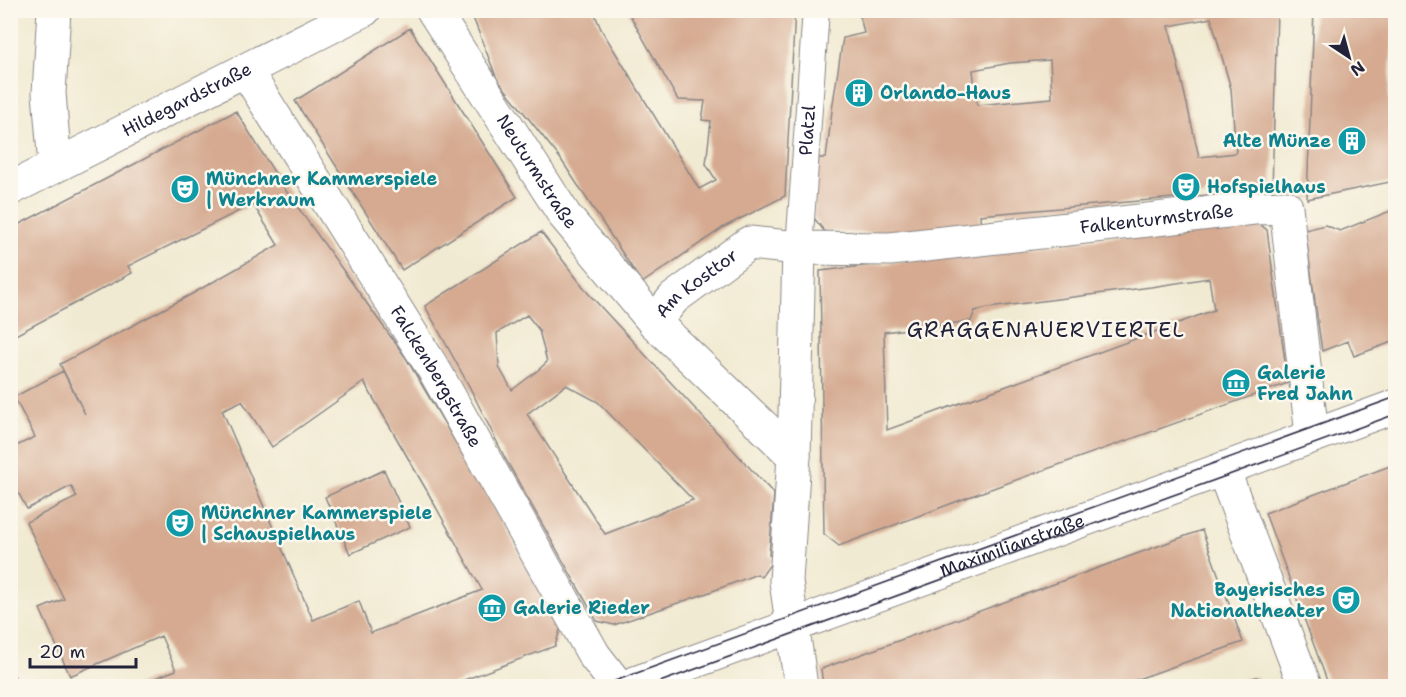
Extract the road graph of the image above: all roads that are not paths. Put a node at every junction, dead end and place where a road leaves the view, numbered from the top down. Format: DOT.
graph roads {
  1 [pos="54,10"];
  2 [pos="364,10"];
  3 [pos="433,10"];
  4 [pos="816,10"];
  5 [pos="246,71"];
  6 [pos="56,166"];
  7 [pos="10,189"];
  8 [pos="799,248"];
  9 [pos="654,322"];
  10 [pos="1395,405"];
  11 [pos="1312,435"];
  12 [pos="794,456"];
  13 [pos="1223,469"];
  14 [pos="792,626"];
  15 [pos="618,687"];
  16 [pos="627,687"];
  17 [pos="801,687"];
  18 [pos="1305,687"];
  1 -- 6 [label="street"];
  2 -- 5 [label="street, Hildegardstraße"];
  3 -- 9 [label="street, Neuturmstraße"];
  4 -- 8 [label="street, Platzl"];
  5 -- 6 [label="street, Hildegardstraße"];
  5 -- 15 [label="street, Falckenbergstraße"];
  6 -- 7 [label="street, Hildegardstraße"];
  8 -- 9 [label="street, Am Kosttor"];
  8 -- 11 [label="street, Falkenturmstraße"];
  8 -- 12 [label="street"];
  9 -- 12 [label="street, Am Kosttor"];
  10 -- 11 [label="street, Maximilianstraße"];
  11 -- 13 [label="street, Maximilianstraße"];
  12 -- 14 [label="street"];
  13 -- 14 [label="street, Maximilianstraße"];
  13 -- 18 [label="street"];
  14 -- 16 [label="street, Maximilianstraße"];
  14 -- 17 [label="street"];
}
